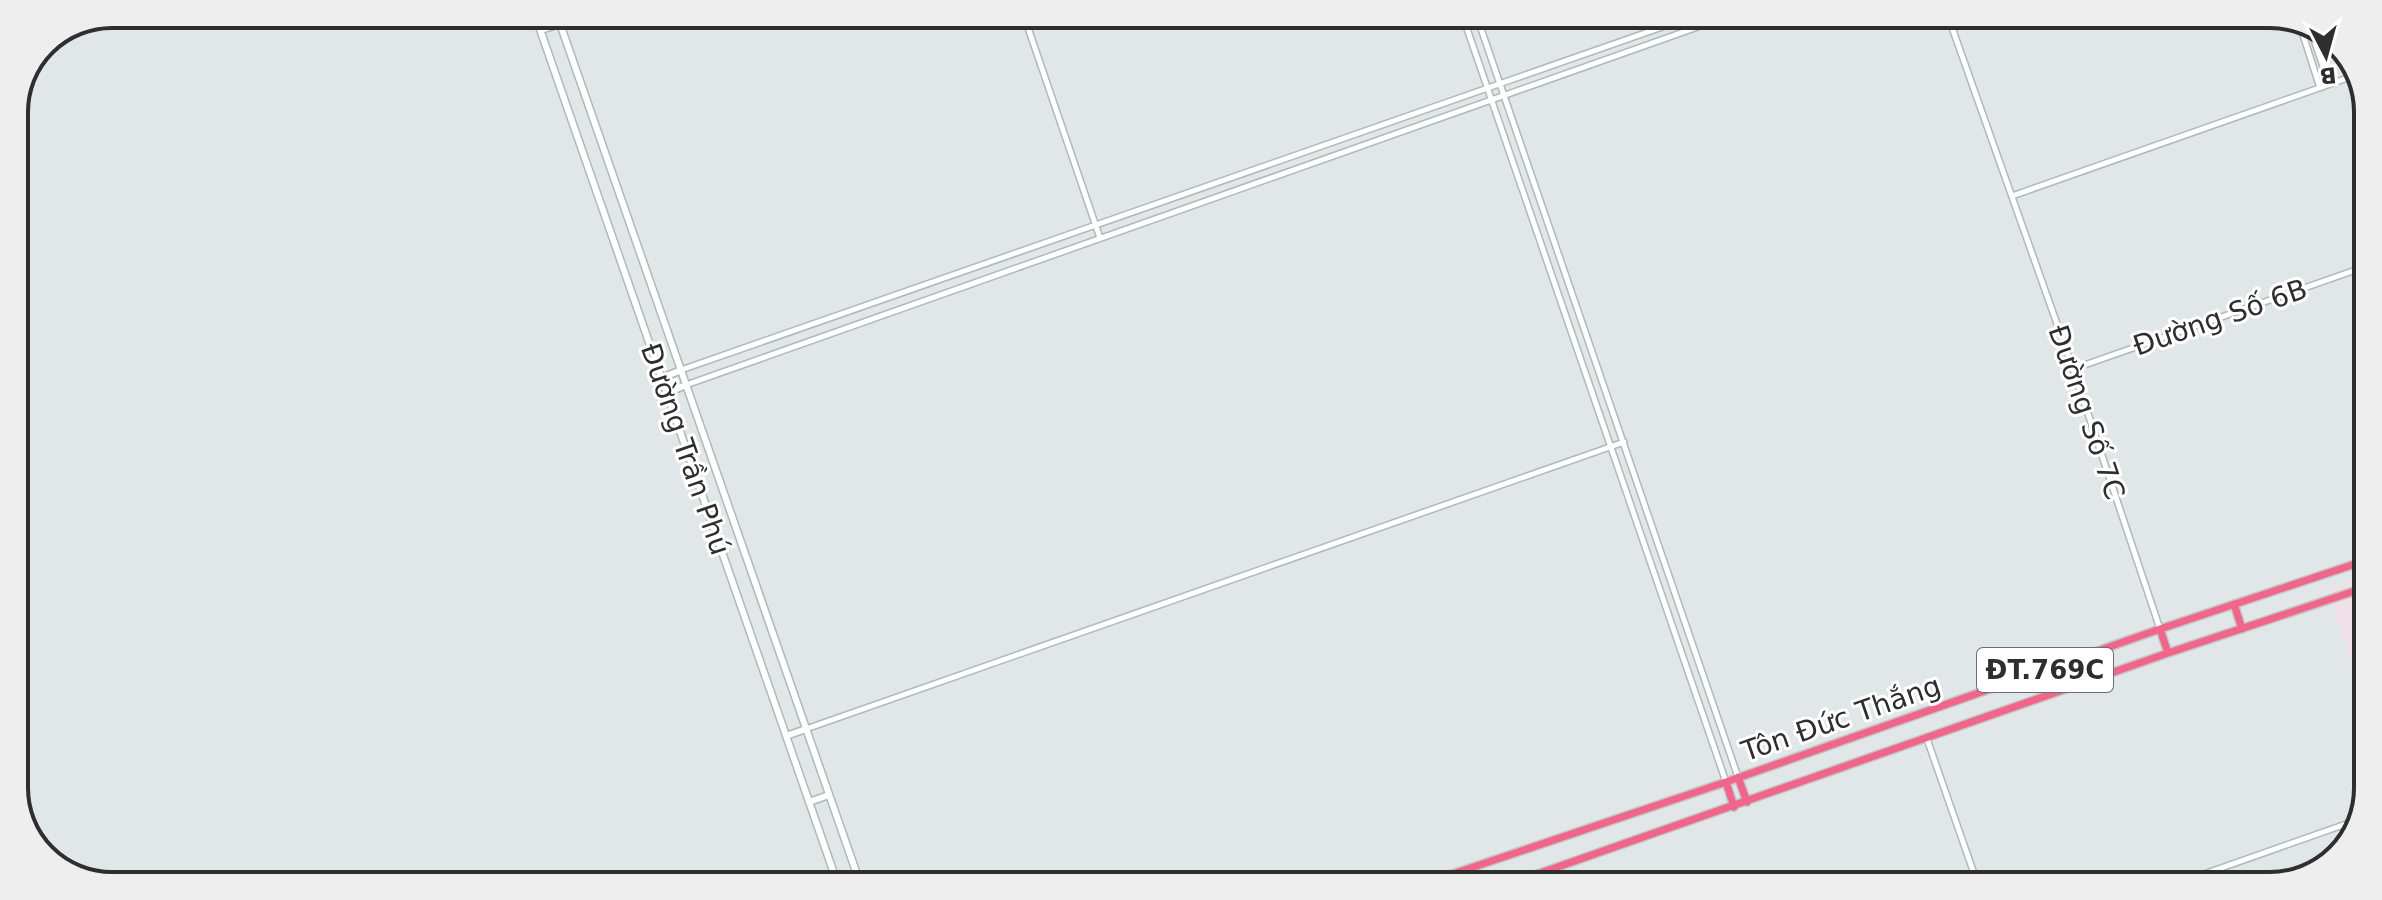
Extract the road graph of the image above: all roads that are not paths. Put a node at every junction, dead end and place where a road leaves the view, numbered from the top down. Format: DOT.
graph roads {
  1 [pos="547,28"];
  2 [pos="561,28"];
  3 [pos="1028,28"];
  4 [pos="1467,28"];
  5 [pos="1481,28"];
  6 [pos="1660,28"];
  7 [pos="1695,28"];
  8 [pos="1952,28"];
  9 [pos="541,30"];
  10 [pos="2303,35"];
  11 [pos="2315,41"];
  12 [pos="2347,78"];
  13 [pos="1501,84"];
  14 [pos="2329,84"];
  15 [pos="2320,88"];
  16 [pos="1488,89"];
  17 [pos="1506,96"];
  18 [pos="1492,101"];
  19 [pos="1287,159"];
  20 [pos="1291,171"];
  21 [pos="2012,196"];
  22 [pos="1096,226"];
  23 [pos="1100,238"];
  24 [pos="1564,265"];
  25 [pos="1550,270"];
  26 [pos="2354,271"];
  27 [pos="879,302"];
  28 [pos="884,314"];
  29 [pos="2073,369"];
  30 [pos="681,370"];
  31 [pos="662,378"];
  32 [pos="686,385"];
  33 [pos="667,393"];
  34 [pos="1624,442"];
  35 [pos="1612,446"];
  36 [pos="2354,564"];
  37 [pos="2354,591"];
  38 [pos="1676,594"];
  39 [pos="1663,597"];
  40 [pos="2234,604"];
  41 [pos="2160,629"];
  42 [pos="2242,629"];
  43 [pos="2168,653"];
  44 [pos="2052,667"];
  45 [pos="2060,691"];
  46 [pos="806,729"];
  47 [pos="786,736"];
  48 [pos="1927,739"];
  49 [pos="1738,777"];
  50 [pos="1726,782"];
  51 [pos="829,795"];
  52 [pos="809,802"];
  53 [pos="1747,802"];
  54 [pos="1734,807"];
  55 [pos="2345,824"];
  56 [pos="834,872"];
  57 [pos="856,872"];
  58 [pos="1459,872"];
  59 [pos="1544,872"];
  60 [pos="1973,872"];
  61 [pos="2210,872"];
  1 -- 9 [label="main road"];
  2 -- 30 [label="main road, Đường Trần Phú"];
  3 -- 22 [label="street"];
  4 -- 16 [label="street"];
  5 -- 13 [label="street"];
  6 -- 13 [label="street"];
  7 -- 17 [label="street"];
  8 -- 21 [label="street, Đường Số 7C"];
  9 -- 31 [label="main road, Đường Trần Phú"];
  10 -- 15 [label="street"];
  11 -- 14 [label="street"];
  12 -- 14 [label="street"];
  13 -- 16 [label="street"];
  13 -- 17 [label="street"];
  14 -- 15 [label="street"];
  15 -- 21 [label="street"];
  16 -- 18 [label="street"];
  16 -- 19 [label="street"];
  17 -- 18 [label="street"];
  17 -- 24 [label="street"];
  18 -- 20 [label="street"];
  18 -- 25 [label="street"];
  19 -- 20 [label="street"];
  19 -- 22 [label="street"];
  20 -- 23 [label="street"];
  21 -- 29 [label="street, Đường Số 7C"];
  22 -- 23 [label="street"];
  22 -- 27 [label="street"];
  23 -- 28 [label="street"];
  24 -- 25 [label="street"];
  24 -- 34 [label="street"];
  25 -- 35 [label="street"];
  26 -- 29 [label="street, Đường Số 6B"];
  27 -- 28 [label="street"];
  27 -- 30 [label="street"];
  28 -- 32 [label="street"];
  29 -- 41 [label="street, Đường Số 7C"];
  30 -- 31 [label="main road"];
  30 -- 32 [label="main road, Đường Trần Phú"];
  31 -- 33 [label="main road, Đường Trần Phú"];
  32 -- 33 [label="main road"];
  32 -- 46 [label="main road, Đường Trần Phú"];
  33 -- 47 [label="main road, Đường Trần Phú"];
  34 -- 35 [label="street"];
  34 -- 38 [label="street"];
  35 -- 39 [label="street"];
  35 -- 46 [label="street"];
  36 -- 40 [label="main road, Tôn Đức Thắng / ĐT.769C"];
  37 -- 42 [label="main road, Tôn Đức Thắng / ĐT.769C"];
  38 -- 39 [label="street"];
  38 -- 49 [label="street"];
  39 -- 50 [label="street"];
  40 -- 41 [label="main road, Tôn Đức Thắng / ĐT.769C"];
  40 -- 42 [label="main road"];
  41 -- 43 [label="main road"];
  41 -- 44 [label="main road, Tôn Đức Thắng / ĐT.769C"];
  42 -- 43 [label="main road, Tôn Đức Thắng / ĐT.769C"];
  43 -- 45 [label="main road, Tôn Đức Thắng / ĐT.769C"];
  44 -- 45 [label="main road"];
  44 -- 49 [label="main road, Tôn Đức Thắng / ĐT.769C"];
  45 -- 48 [label="main road, Tôn Đức Thắng / ĐT.769C"];
  46 -- 47 [label="main road"];
  46 -- 51 [label="main road, Đường Trần Phú"];
  47 -- 52 [label="main road, Đường Trần Phú"];
  48 -- 53 [label="main road, Tôn Đức Thắng / ĐT.769C"];
  48 -- 60 [label="street"];
  49 -- 50 [label="main road, Tôn Đức Thắng / ĐT.769C"];
  49 -- 53 [label="main road"];
  50 -- 54 [label="main road"];
  50 -- 58 [label="main road, Tôn Đức Thắng / ĐT.769C"];
  51 -- 52 [label="main road"];
  51 -- 57 [label="main road, Đường Trần Phú"];
  52 -- 56 [label="main road, Đường Trần Phú"];
  53 -- 54 [label="main road, Tôn Đức Thắng / ĐT.769C"];
  54 -- 59 [label="main road, Tôn Đức Thắng / ĐT.769C"];
  55 -- 61 [label="street"];
}
